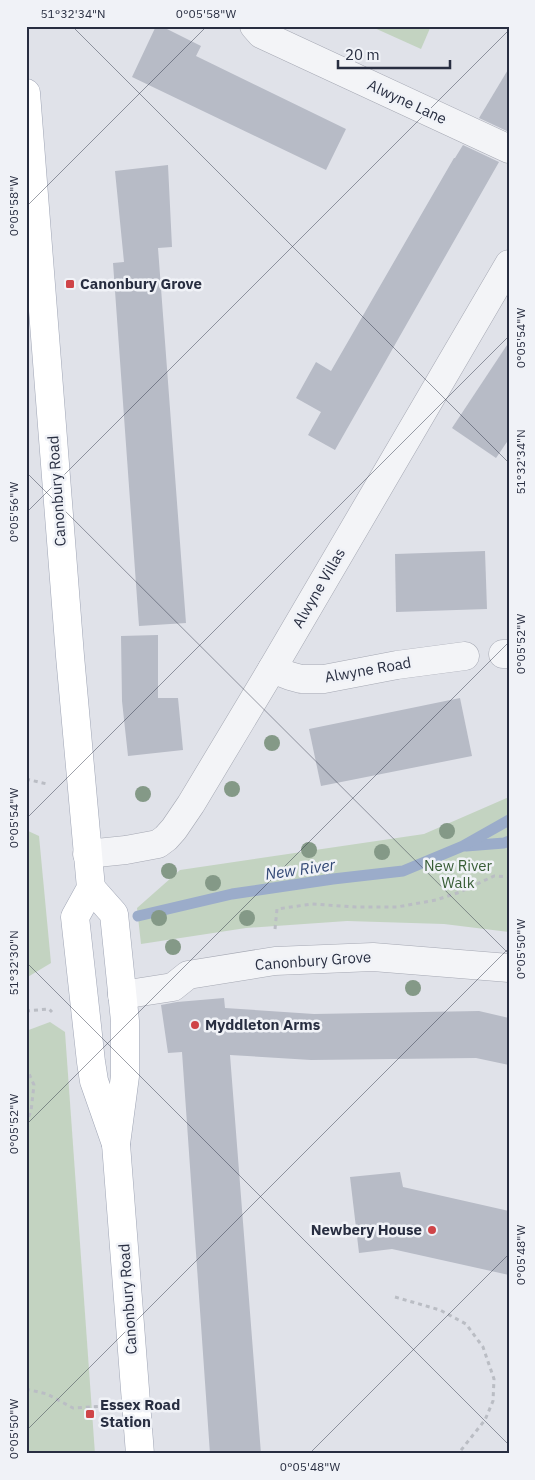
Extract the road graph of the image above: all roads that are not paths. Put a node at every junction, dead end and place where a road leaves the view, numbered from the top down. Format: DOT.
graph roads {
  1 [pos="254,26"];
  2 [pos="26,93"];
  3 [pos="509,149"];
  4 [pos="509,264"];
  5 [pos="465,656"];
  6 [pos="272,669"];
  7 [pos="87,854"];
  8 [pos="91,888"];
  9 [pos="509,968"];
  10 [pos="122,995"];
  11 [pos="116,1144"];
  12 [pos="140,1454"];
  1 -- 3 [label="street, Alwyne Lane"];
  2 -- 7 [label="main road, Canonbury Road"];
  4 -- 6 [label="street, Alwyne Villas"];
  5 -- 6 [label="street, Alwyne Road"];
  6 -- 7 [label="street, Alwyne Villas"];
  7 -- 8 [label="main road, Canonbury Road"];
  8 -- 10 [label="main road, Canonbury Road"];
  8 -- 11 [label="main road, Canonbury Road"];
  9 -- 10 [label="street, Canonbury Grove"];
  10 -- 11 [label="main road, Canonbury Road"];
  11 -- 12 [label="main road, Canonbury Road"];
}
